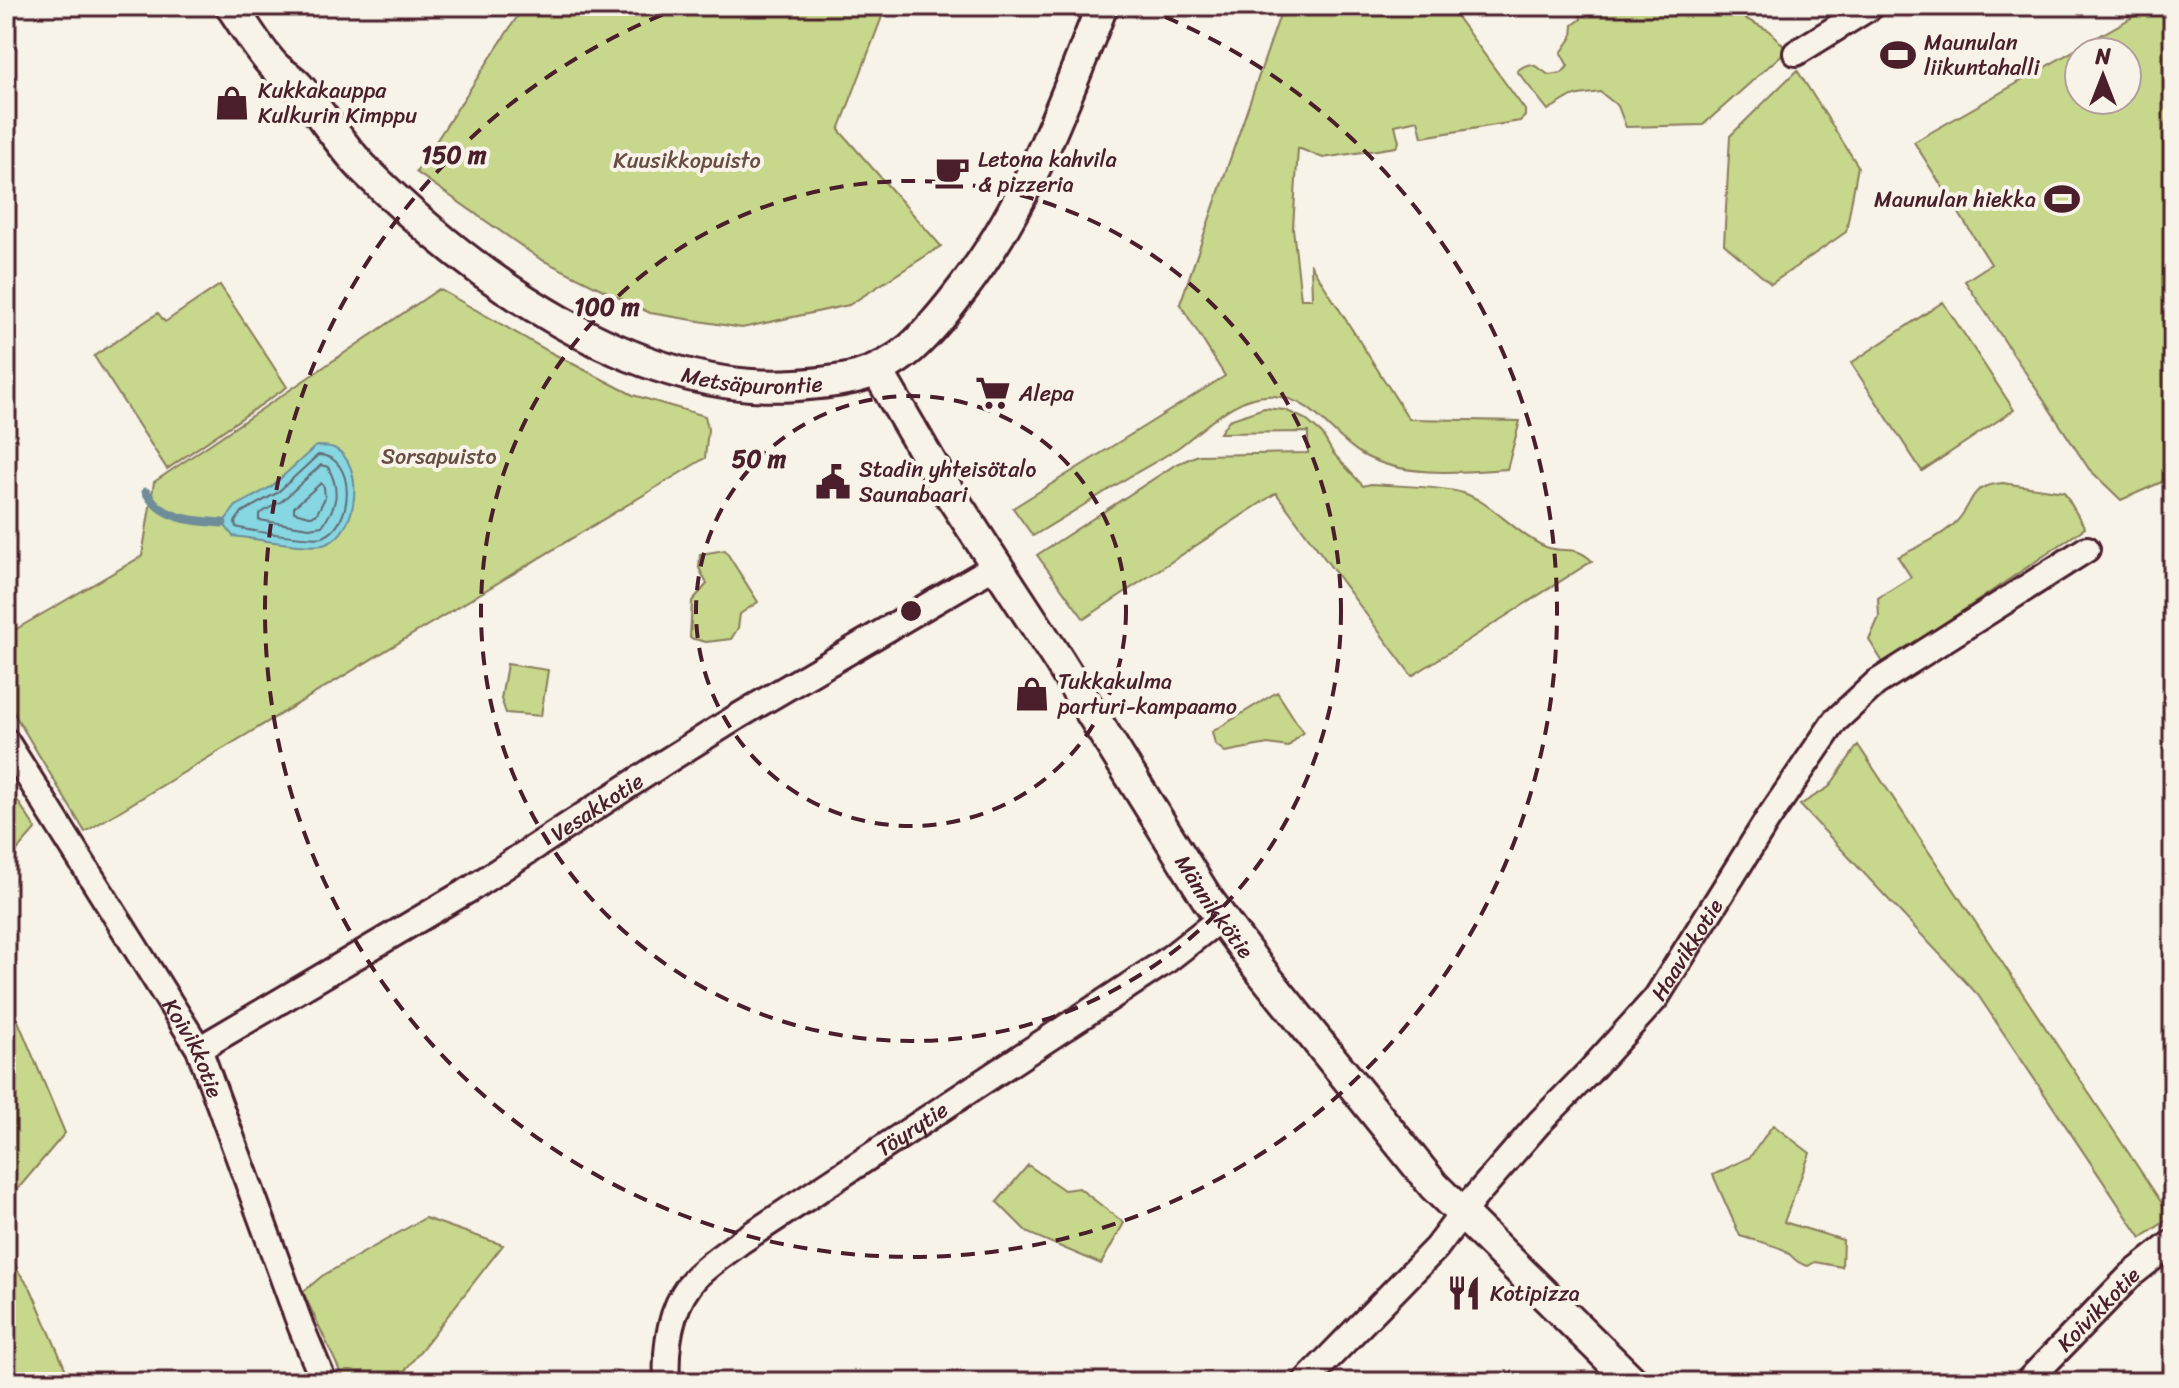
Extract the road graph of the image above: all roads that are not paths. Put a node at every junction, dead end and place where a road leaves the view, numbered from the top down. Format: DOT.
graph roads {
  1 [pos="231,6"];
  2 [pos="256,6"];
  3 [pos="1102,6"];
  4 [pos="1872,6"];
  5 [pos="1796,53"];
  6 [pos="295,82"];
  7 [pos="877,370"];
  8 [pos="2087,549"];
  9 [pos="997,565"];
  10 [pos="6,741"];
  11 [pos="1221,918"];
  12 [pos="199,1049"];
  13 [pos="1462,1212"];
  14 [pos="2173,1242"];
  15 [pos="324,1382"];
  16 [pos="667,1382"];
  17 [pos="1305,1382"];
  18 [pos="1633,1382"];
  19 [pos="2027,1382"];
  1 -- 6 [label="street, Metsäpurontie"];
  2 -- 6 [label="street, Metsäpurontie"];
  3 -- 7 [label="street, Metsäpurontie"];
  4 -- 5 [label="street"];
  6 -- 7 [label="street, Metsäpurontie"];
  7 -- 9 [label="street, Männikkötie"];
  8 -- 13 [label="street, Haavikkotie"];
  9 -- 11 [label="street, Männikkötie"];
  9 -- 12 [label="street, Vesakkotie"];
  10 -- 12 [label="street, Koivikkotie"];
  11 -- 13 [label="street, Männikkötie"];
  11 -- 16 [label="street, Töyrytie"];
  12 -- 15 [label="street, Koivikkotie"];
  13 -- 17 [label="street, Haavikkotie"];
  13 -- 18 [label="street, Männikkötie"];
  14 -- 19 [label="street, Koivikkotie"];
}
